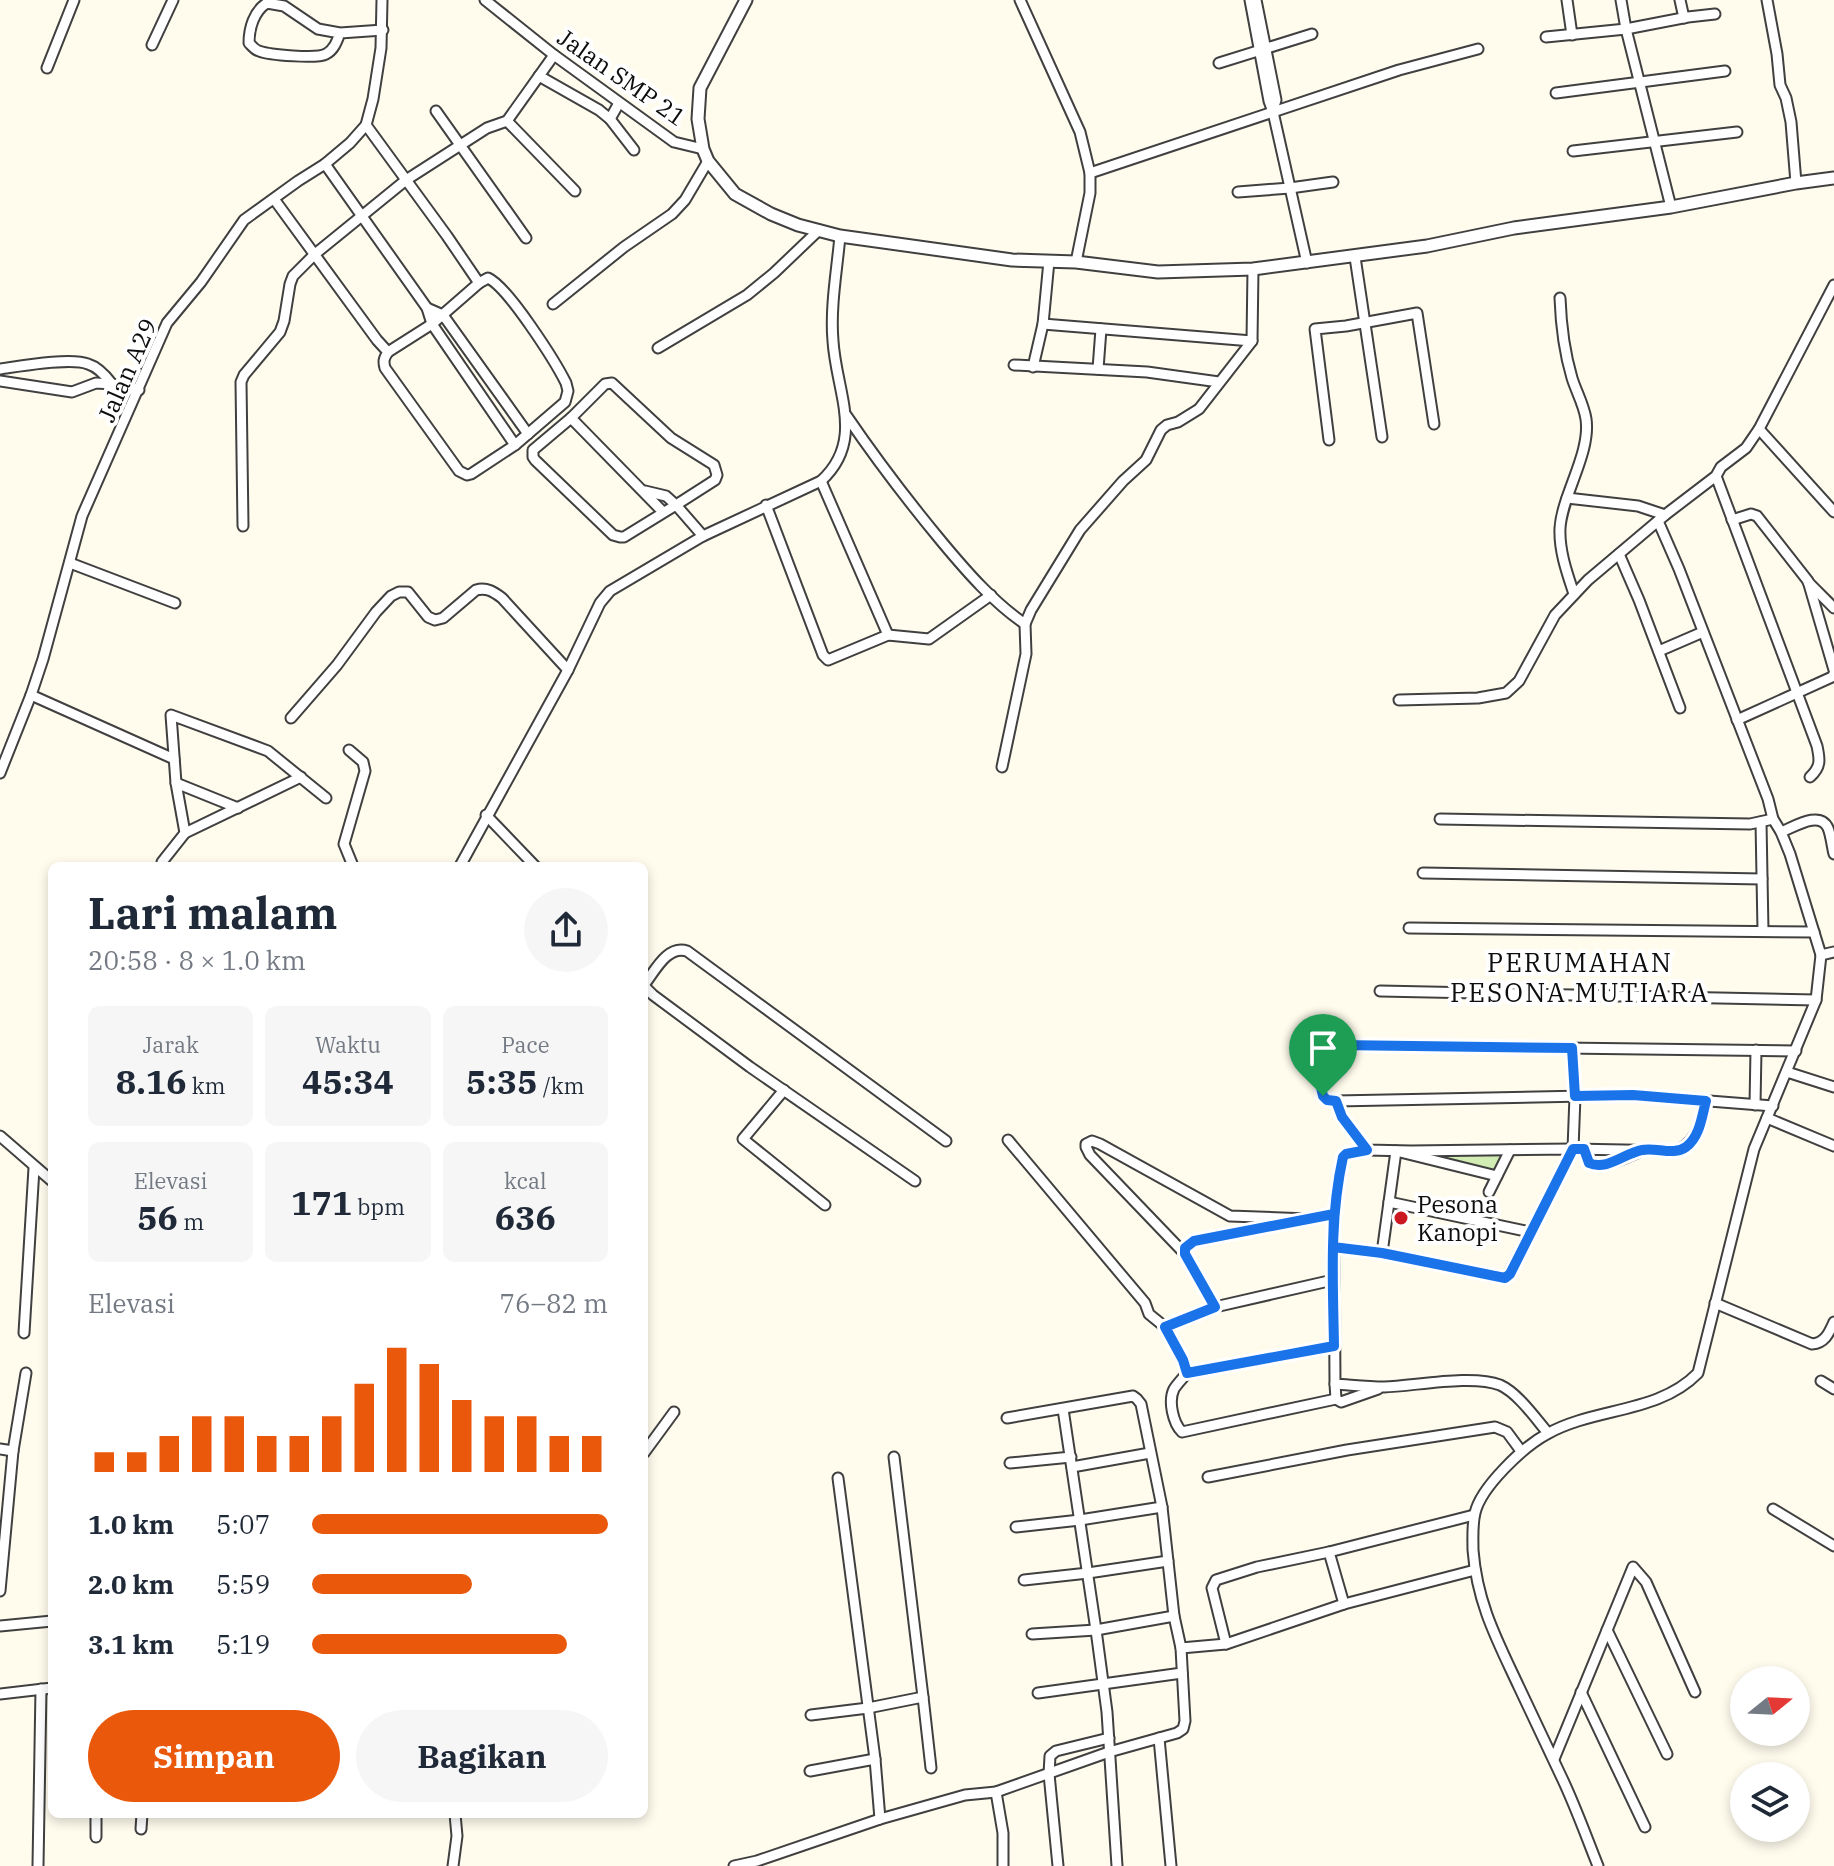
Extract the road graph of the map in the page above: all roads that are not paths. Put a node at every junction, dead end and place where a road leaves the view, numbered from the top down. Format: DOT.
graph roads {
  1 [pos="74,0"];
  2 [pos="173,0"];
  3 [pos="382,0"];
  4 [pos="485,0"];
  5 [pos="746,0"];
  6 [pos="1020,0"];
  7 [pos="1250,0"];
  8 [pos="1256,0"];
  9 [pos="1567,0"];
  10 [pos="1621,0"];
  11 [pos="1680,0"];
  12 [pos="1767,0"];
  13 [pos="1715,14"];
  14 [pos="1684,18"];
  15 [pos="1626,29"];
  16 [pos="383,30"];
  17 [pos="340,33"];
  18 [pos="1312,34"];
  19 [pos="1572,35"];
  20 [pos="1546,37"];
  21 [pos="152,45"];
  22 [pos="1478,49"];
  23 [pos="1263,50"];
  24 [pos="554,55"];
  25 [pos="1219,63"];
  26 [pos="47,68"];
  27 [pos="1725,71"];
  28 [pos="539,76"];
  29 [pos="1640,84"];
  30 [pos="1556,93"];
  31 [pos="619,103"];
  32 [pos="436,111"];
  33 [pos="1273,112"];
  34 [pos="610,119"];
  35 [pos="507,121"];
  36 [pos="366,125"];
  37 [pos="1737,132"];
  38 [pos="1654,142"];
  39 [pos="461,146"];
  40 [pos="703,149"];
  41 [pos="634,150"];
  42 [pos="1573,151"];
  43 [pos="708,161"];
  44 [pos="325,164"];
  45 [pos="1090,173"];
  46 [pos="1834,178"];
  47 [pos="406,180"];
  48 [pos="1333,182"];
  49 [pos="1796,183"];
  50 [pos="1290,188"];
  51 [pos="575,191"];
  52 [pos="1238,192"];
  53 [pos="274,199"];
  54 [pos="1671,207"];
  55 [pos="362,218"];
  56 [pos="819,230"];
  57 [pos="840,236"];
  58 [pos="526,238"];
  59 [pos="315,254"];
  60 [pos="1355,257"];
  61 [pos="1049,261"];
  62 [pos="1076,262"];
  63 [pos="1307,263"];
  64 [pos="1253,269"];
  65 [pos="479,283"];
  66 [pos="1834,285"];
  67 [pos="1560,298"];
  68 [pos="553,304"];
  69 [pos="427,308"];
  70 [pos="443,315"];
  71 [pos="1365,322"];
  72 [pos="432,324"];
  73 [pos="1043,324"];
  74 [pos="1101,329"];
  75 [pos="1252,341"];
  76 [pos="658,348"];
  77 [pos="388,352"];
  78 [pos="1014,365"];
  79 [pos="1033,367"];
  80 [pos="0,369"];
  81 [pos="1098,369"];
  82 [pos="0,381"];
  83 [pos="1219,382"];
  84 [pos="112,384"];
  85 [pos="139,390"];
  86 [pos="846,415"];
  87 [pos="571,418"];
  88 [pos="1434,424"];
  89 [pos="1759,429"];
  90 [pos="528,434"];
  91 [pos="1382,437"];
  92 [pos="1329,440"];
  93 [pos="515,445"];
  94 [pos="1716,476"];
  95 [pos="821,481"];
  96 [pos="642,490"];
  97 [pos="1567,498"];
  98 [pos="676,505"];
  99 [pos="766,505"];
  100 [pos="663,512"];
  101 [pos="1834,512"];
  102 [pos="1662,518"];
  103 [pos="1732,520"];
  104 [pos="243,526"];
  105 [pos="703,536"];
  106 [pos="1619,554"];
  107 [pos="70,563"];
  108 [pos="1808,581"];
  109 [pos="1574,594"];
  110 [pos="991,595"];
  111 [pos="175,603"];
  112 [pos="1834,608"];
  113 [pos="1025,624"];
  114 [pos="1703,632"];
  115 [pos="888,635"];
  116 [pos="1659,651"];
  117 [pos="568,670"];
  118 [pos="1834,672"];
  119 [pos="1797,693"];
  120 [pos="31,695"];
  121 [pos="1399,700"];
  122 [pos="1680,708"];
  123 [pos="291,718"];
  124 [pos="1737,720"];
  125 [pos="349,750"];
  126 [pos="174,759"];
  127 [pos="1002,767"];
  128 [pos="0,773"];
  129 [pos="301,777"];
  130 [pos="1810,777"];
  131 [pos="176,783"];
  132 [pos="326,798"];
  133 [pos="238,808"];
  134 [pos="486,815"];
  135 [pos="1440,819"];
  136 [pos="1773,819"];
  137 [pos="1761,822"];
  138 [pos="1781,832"];
  139 [pos="185,833"];
  140 [pos="1834,854"];
  141 [pos="162,862"];
  142 [pos="351,862"];
  143 [pos="462,862"];
  144 [pos="531,862"];
  145 [pos="1423,873"];
  146 [pos="1762,879"];
  147 [pos="1409,928"];
  148 [pos="1763,931"];
  149 [pos="1814,932"];
  150 [pos="1834,952"];
  151 [pos="1821,955"];
  152 [pos="648,980"];
  153 [pos="648,988"];
  154 [pos="1380,991"];
  155 [pos="1816,1000"];
  156 [pos="1572,1048"];
  157 [pos="1756,1050"];
  158 [pos="1796,1051"];
  159 [pos="1787,1072"];
  160 [pos="1834,1087"];
  161 [pos="784,1090"];
  162 [pos="1575,1096"];
  163 [pos="1336,1101"];
  164 [pos="1706,1101"];
  165 [pos="1755,1105"];
  166 [pos="1773,1106"];
  167 [pos="1767,1118"];
  168 [pos="0,1136"];
  169 [pos="1008,1140"];
  170 [pos="946,1141"];
  171 [pos="1834,1146"];
  172 [pos="1573,1149"];
  173 [pos="1584,1149"];
  174 [pos="1367,1150"];
  175 [pos="1510,1150"];
  176 [pos="1642,1150"];
  177 [pos="1396,1151"];
  178 [pos="34,1168"];
  179 [pos="1497,1176"];
  180 [pos="48,1178"];
  181 [pos="915,1181"];
  182 [pos="1489,1192"];
  183 [pos="1389,1202"];
  184 [pos="825,1205"];
  185 [pos="1334,1214"];
  186 [pos="1308,1219"];
  187 [pos="1530,1232"];
  188 [pos="1333,1247"];
  189 [pos="1382,1253"];
  190 [pos="1185,1254"];
  191 [pos="1333,1280"];
  192 [pos="1715,1303"];
  193 [pos="1215,1307"];
  194 [pos="1165,1327"];
  195 [pos="1833,1328"];
  196 [pos="24,1333"];
  197 [pos="1334,1346"];
  198 [pos="26,1373"];
  199 [pos="1187,1373"];
  200 [pos="1821,1381"];
  201 [pos="1335,1384"];
  202 [pos="1383,1387"];
  203 [pos="1834,1389"];
  204 [pos="1336,1399"];
  205 [pos="1063,1409"];
  206 [pos="674,1412"];
  207 [pos="1007,1418"];
  208 [pos="1548,1433"];
  209 [pos="648,1448"];
  210 [pos="0,1449"];
  211 [pos="13,1451"];
  212 [pos="1521,1451"];
  213 [pos="1150,1453"];
  214 [pos="894,1457"];
  215 [pos="1072,1462"];
  216 [pos="1010,1463"];
  217 [pos="1208,1477"];
  218 [pos="838,1478"];
  219 [pos="1162,1507"];
  220 [pos="1773,1509"];
  221 [pos="1474,1515"];
  222 [pos="1080,1520"];
  223 [pos="1016,1527"];
  224 [pos="1834,1546"];
  225 [pos="1329,1552"];
  226 [pos="1168,1561"];
  227 [pos="1475,1570"];
  228 [pos="1088,1573"];
  229 [pos="1024,1580"];
  230 [pos="0,1591"];
  231 [pos="1344,1604"];
  232 [pos="1174,1616"];
  233 [pos="48,1621"];
  234 [pos="0,1626"];
  235 [pos="1096,1630"];
  236 [pos="1607,1630"];
  237 [pos="1032,1634"];
  238 [pos="1226,1644"];
  239 [pos="1181,1648"];
  240 [pos="1182,1673"];
  241 [pos="1103,1685"];
  242 [pos="48,1688"];
  243 [pos="41,1689"];
  244 [pos="1581,1692"];
  245 [pos="1695,1692"];
  246 [pos="1038,1693"];
  247 [pos="0,1694"];
  248 [pos="923,1697"];
  249 [pos="868,1708"];
  250 [pos="811,1715"];
  251 [pos="1109,1738"];
  252 [pos="1159,1738"];
  253 [pos="1109,1752"];
  254 [pos="1667,1754"];
  255 [pos="875,1759"];
  256 [pos="1554,1759"];
  257 [pos="931,1768"];
  258 [pos="810,1771"];
  259 [pos="1049,1774"];
  260 [pos="996,1792"];
  261 [pos="96,1818"];
  262 [pos="142,1818"];
  263 [pos="455,1818"];
  264 [pos="880,1819"];
  265 [pos="1645,1827"];
  266 [pos="141,1829"];
  267 [pos="96,1837"];
  268 [pos="38,1866"];
  269 [pos="453,1866"];
  270 [pos="734,1866"];
  271 [pos="1003,1866"];
  272 [pos="1058,1866"];
  273 [pos="1117,1866"];
  274 [pos="1171,1866"];
  275 [pos="1598,1866"];
  1 -- 26 [label="street"];
  2 -- 21 [label="street"];
  3 -- 16 [label="street"];
  4 -- 24 [label="street, Jalan SMP 21"];
  5 -- 40 [label="street"];
  6 -- 45 [label="street"];
  7 -- 23 [label="street"];
  8 -- 23 [label="street"];
  9 -- 19 [label="street"];
  10 -- 15 [label="street"];
  11 -- 14 [label="street"];
  12 -- 49 [label="street"];
  13 -- 14 [label="street"];
  14 -- 15 [label="street"];
  15 -- 19 [label="street"];
  15 -- 29 [label="street"];
  16 -- 17 [label="street"];
  16 -- 36 [label="street"];
  17 -- 17 [label="street"];
  18 -- 23 [label="street"];
  19 -- 20 [label="street"];
  22 -- 33 [label="street"];
  23 -- 25 [label="street"];
  23 -- 33 [label="street"];
  24 -- 28 [label="street"];
  24 -- 31 [label="street, Jalan SMP 21"];
  27 -- 29 [label="street"];
  28 -- 34 [label="street"];
  28 -- 35 [label="street"];
  29 -- 30 [label="street"];
  29 -- 38 [label="street"];
  31 -- 34 [label="street"];
  31 -- 40 [label="street, Jalan SMP 21"];
  32 -- 39 [label="street"];
  33 -- 45 [label="street"];
  33 -- 50 [label="street"];
  34 -- 41 [label="street"];
  35 -- 39 [label="street"];
  35 -- 51 [label="street"];
  36 -- 44 [label="street, Jalan A29"];
  36 -- 47 [label="street"];
  37 -- 38 [label="street"];
  38 -- 42 [label="street"];
  38 -- 54 [label="street"];
  39 -- 47 [label="street"];
  39 -- 58 [label="street"];
  40 -- 43 [label="street"];
  43 -- 56 [label="street"];
  43 -- 68 [label="street"];
  44 -- 53 [label="street, Jalan A29"];
  44 -- 55 [label="street"];
  45 -- 62 [label="street"];
  46 -- 49 [label="street"];
  47 -- 55 [label="street"];
  47 -- 65 [label="street"];
  48 -- 50 [label="street"];
  49 -- 54 [label="street"];
  50 -- 52 [label="street"];
  50 -- 63 [label="street"];
  53 -- 59 [label="street"];
  53 -- 85 [label="street, Jalan A29"];
  54 -- 60 [label="street"];
  55 -- 59 [label="street"];
  55 -- 69 [label="street"];
  56 -- 57 [label="street"];
  56 -- 76 [label="street"];
  57 -- 61 [label="street"];
  57 -- 86 [label="street"];
  59 -- 77 [label="street"];
  59 -- 104 [label="street"];
  60 -- 63 [label="street"];
  60 -- 71 [label="street"];
  61 -- 62 [label="street"];
  61 -- 73 [label="street"];
  62 -- 64 [label="street"];
  63 -- 64 [label="street"];
  64 -- 75 [label="street"];
  65 -- 70 [label="street"];
  65 -- 90 [label="street"];
  66 -- 89 [label="street"];
  67 -- 97 [label="street"];
  69 -- 70 [label="street"];
  69 -- 72 [label="street"];
  70 -- 72 [label="street"];
  70 -- 90 [label="street"];
  71 -- 88 [label="street"];
  71 -- 91 [label="street"];
  71 -- 92 [label="street"];
  72 -- 77 [label="street"];
  72 -- 93 [label="street"];
  73 -- 74 [label="street"];
  73 -- 79 [label="street"];
  74 -- 75 [label="street"];
  74 -- 81 [label="street"];
  75 -- 83 [label="street"];
  77 -- 93 [label="street"];
  78 -- 79 [label="street"];
  79 -- 81 [label="street"];
  80 -- 84 [label="street"];
  81 -- 83 [label="street"];
  82 -- 84 [label="street"];
  83 -- 113 [label="street"];
  84 -- 85 [label="street"];
  85 -- 107 [label="street, Jalan A29"];
  86 -- 95 [label="street"];
  86 -- 110 [label="street"];
  87 -- 96 [label="street"];
  87 -- 98 [label="street"];
  87 -- 100 [label="street"];
  89 -- 94 [label="street"];
  89 -- 101 [label="street"];
  90 -- 93 [label="street"];
  94 -- 102 [label="street"];
  94 -- 103 [label="street"];
  95 -- 99 [label="street"];
  95 -- 115 [label="street"];
  96 -- 98 [label="street"];
  96 -- 100 [label="street"];
  97 -- 102 [label="street"];
  97 -- 109 [label="street"];
  98 -- 100 [label="street"];
  98 -- 105 [label="street"];
  99 -- 105 [label="street"];
  99 -- 115 [label="street"];
  102 -- 106 [label="street"];
  102 -- 114 [label="street"];
  103 -- 108 [label="street"];
  103 -- 119 [label="street"];
  105 -- 117 [label="street"];
  106 -- 109 [label="street"];
  106 -- 116 [label="street"];
  107 -- 111 [label="street"];
  107 -- 120 [label="street, Jalan A29"];
  108 -- 112 [label="street"];
  108 -- 118 [label="street"];
  109 -- 121 [label="street"];
  110 -- 113 [label="street"];
  110 -- 115 [label="street"];
  113 -- 127 [label="street"];
  114 -- 116 [label="street"];
  114 -- 124 [label="street"];
  116 -- 122 [label="street"];
  117 -- 123 [label="street"];
  117 -- 134 [label="street"];
  118 -- 119 [label="street"];
  119 -- 124 [label="street"];
  119 -- 130 [label="street"];
  120 -- 126 [label="street"];
  120 -- 128 [label="street, Jalan A29"];
  124 -- 136 [label="street"];
  125 -- 142 [label="street"];
  126 -- 129 [label="street"];
  126 -- 131 [label="street"];
  129 -- 132 [label="street"];
  129 -- 133 [label="street"];
  131 -- 133 [label="street"];
  131 -- 139 [label="street"];
  133 -- 139 [label="street"];
  134 -- 143 [label="street"];
  134 -- 144 [label="street"];
  135 -- 137 [label="street"];
  136 -- 137 [label="street"];
  136 -- 138 [label="street"];
  137 -- 146 [label="street"];
  138 -- 140 [label="street"];
  138 -- 149 [label="street"];
  139 -- 141 [label="street"];
  145 -- 146 [label="street"];
  146 -- 148 [label="street"];
  147 -- 148 [label="street"];
  148 -- 149 [label="street"];
  149 -- 151 [label="street"];
  150 -- 151 [label="street"];
  151 -- 155 [label="street"];
  152 -- 170 [label="street"];
  153 -- 161 [label="street"];
  154 -- 155 [label="street"];
  155 -- 158 [label="street"];
  156 -- 157 [label="street"];
  156 -- 162 [label="street"];
  156 -- 163 [label="street"];
  157 -- 158 [label="street"];
  157 -- 165 [label="street"];
  158 -- 159 [label="street"];
  159 -- 160 [label="street"];
  159 -- 166 [label="street"];
  161 -- 181 [label="street"];
  161 -- 184 [label="street"];
  162 -- 163 [label="street"];
  162 -- 164 [label="street"];
  162 -- 172 [label="street"];
  163 -- 174 [label="street"];
  164 -- 165 [label="street"];
  164 -- 176 [label="street"];
  165 -- 166 [label="street"];
  166 -- 167 [label="street"];
  167 -- 171 [label="street"];
  167 -- 192 [label="street"];
  168 -- 178 [label="street"];
  169 -- 194 [label="street"];
  172 -- 173 [label="street"];
  172 -- 175 [label="street"];
  172 -- 187 [label="street"];
  173 -- 176 [label="street"];
  173 -- 176 [label="street"];
  174 -- 177 [label="street"];
  174 -- 185 [label="street"];
  175 -- 177 [label="street"];
  175 -- 179 [label="street"];
  177 -- 179 [label="street"];
  177 -- 183 [label="street"];
  178 -- 180 [label="street"];
  178 -- 196 [label="street"];
  179 -- 182 [label="street"];
  183 -- 187 [label="street"];
  183 -- 189 [label="street"];
  185 -- 186 [label="street"];
  185 -- 188 [label="street"];
  186 -- 190 [label="street"];
  186 -- 190 [label="street"];
  187 -- 189 [label="street"];
  188 -- 189 [label="street"];
  188 -- 191 [label="street"];
  190 -- 193 [label="street"];
  191 -- 193 [label="street"];
  191 -- 197 [label="street"];
  192 -- 195 [label="street"];
  192 -- 208 [label="street"];
  193 -- 194 [label="street"];
  194 -- 199 [label="street"];
  197 -- 199 [label="street"];
  197 -- 201 [label="street"];
  198 -- 211 [label="street"];
  199 -- 204 [label="street"];
  200 -- 203 [label="street"];
  201 -- 202 [label="street"];
  201 -- 204 [label="street"];
  202 -- 204 [label="street"];
  202 -- 208 [label="street"];
  205 -- 207 [label="street"];
  205 -- 213 [label="street"];
  205 -- 215 [label="street"];
  206 -- 209 [label="street"];
  208 -- 212 [label="street"];
  210 -- 211 [label="street"];
  211 -- 230 [label="street"];
  212 -- 217 [label="street"];
  212 -- 221 [label="street"];
  213 -- 215 [label="street"];
  213 -- 219 [label="street"];
  214 -- 248 [label="street"];
  215 -- 216 [label="street"];
  215 -- 222 [label="street"];
  218 -- 249 [label="street"];
  219 -- 222 [label="street"];
  219 -- 226 [label="street"];
  220 -- 224 [label="street"];
  221 -- 225 [label="street"];
  221 -- 227 [label="street"];
  222 -- 223 [label="street"];
  222 -- 228 [label="street"];
  225 -- 231 [label="street"];
  225 -- 238 [label="street"];
  226 -- 228 [label="street"];
  226 -- 232 [label="street"];
  227 -- 231 [label="street"];
  227 -- 256 [label="street"];
  228 -- 229 [label="street"];
  228 -- 235 [label="street"];
  231 -- 238 [label="street"];
  232 -- 235 [label="street"];
  232 -- 239 [label="street"];
  233 -- 234 [label="street"];
  235 -- 237 [label="street"];
  235 -- 241 [label="street"];
  236 -- 244 [label="street"];
  236 -- 245 [label="street"];
  236 -- 254 [label="street"];
  238 -- 239 [label="street"];
  239 -- 240 [label="street"];
  240 -- 241 [label="street"];
  240 -- 252 [label="street"];
  241 -- 246 [label="street"];
  241 -- 251 [label="street"];
  242 -- 243 [label="street"];
  243 -- 247 [label="street"];
  243 -- 268 [label="street"];
  244 -- 256 [label="street"];
  244 -- 265 [label="street"];
  248 -- 249 [label="street"];
  248 -- 257 [label="street"];
  249 -- 250 [label="street"];
  249 -- 255 [label="street"];
  251 -- 253 [label="street"];
  251 -- 259 [label="street"];
  252 -- 253 [label="street"];
  252 -- 274 [label="street"];
  253 -- 259 [label="street"];
  253 -- 273 [label="street"];
  255 -- 258 [label="street"];
  255 -- 264 [label="street"];
  256 -- 275 [label="street"];
  259 -- 260 [label="street"];
  259 -- 272 [label="street"];
  260 -- 264 [label="street"];
  260 -- 271 [label="street"];
  261 -- 267 [label="street"];
  262 -- 266 [label="street"];
  263 -- 269 [label="street"];
  264 -- 270 [label="street"];
}
